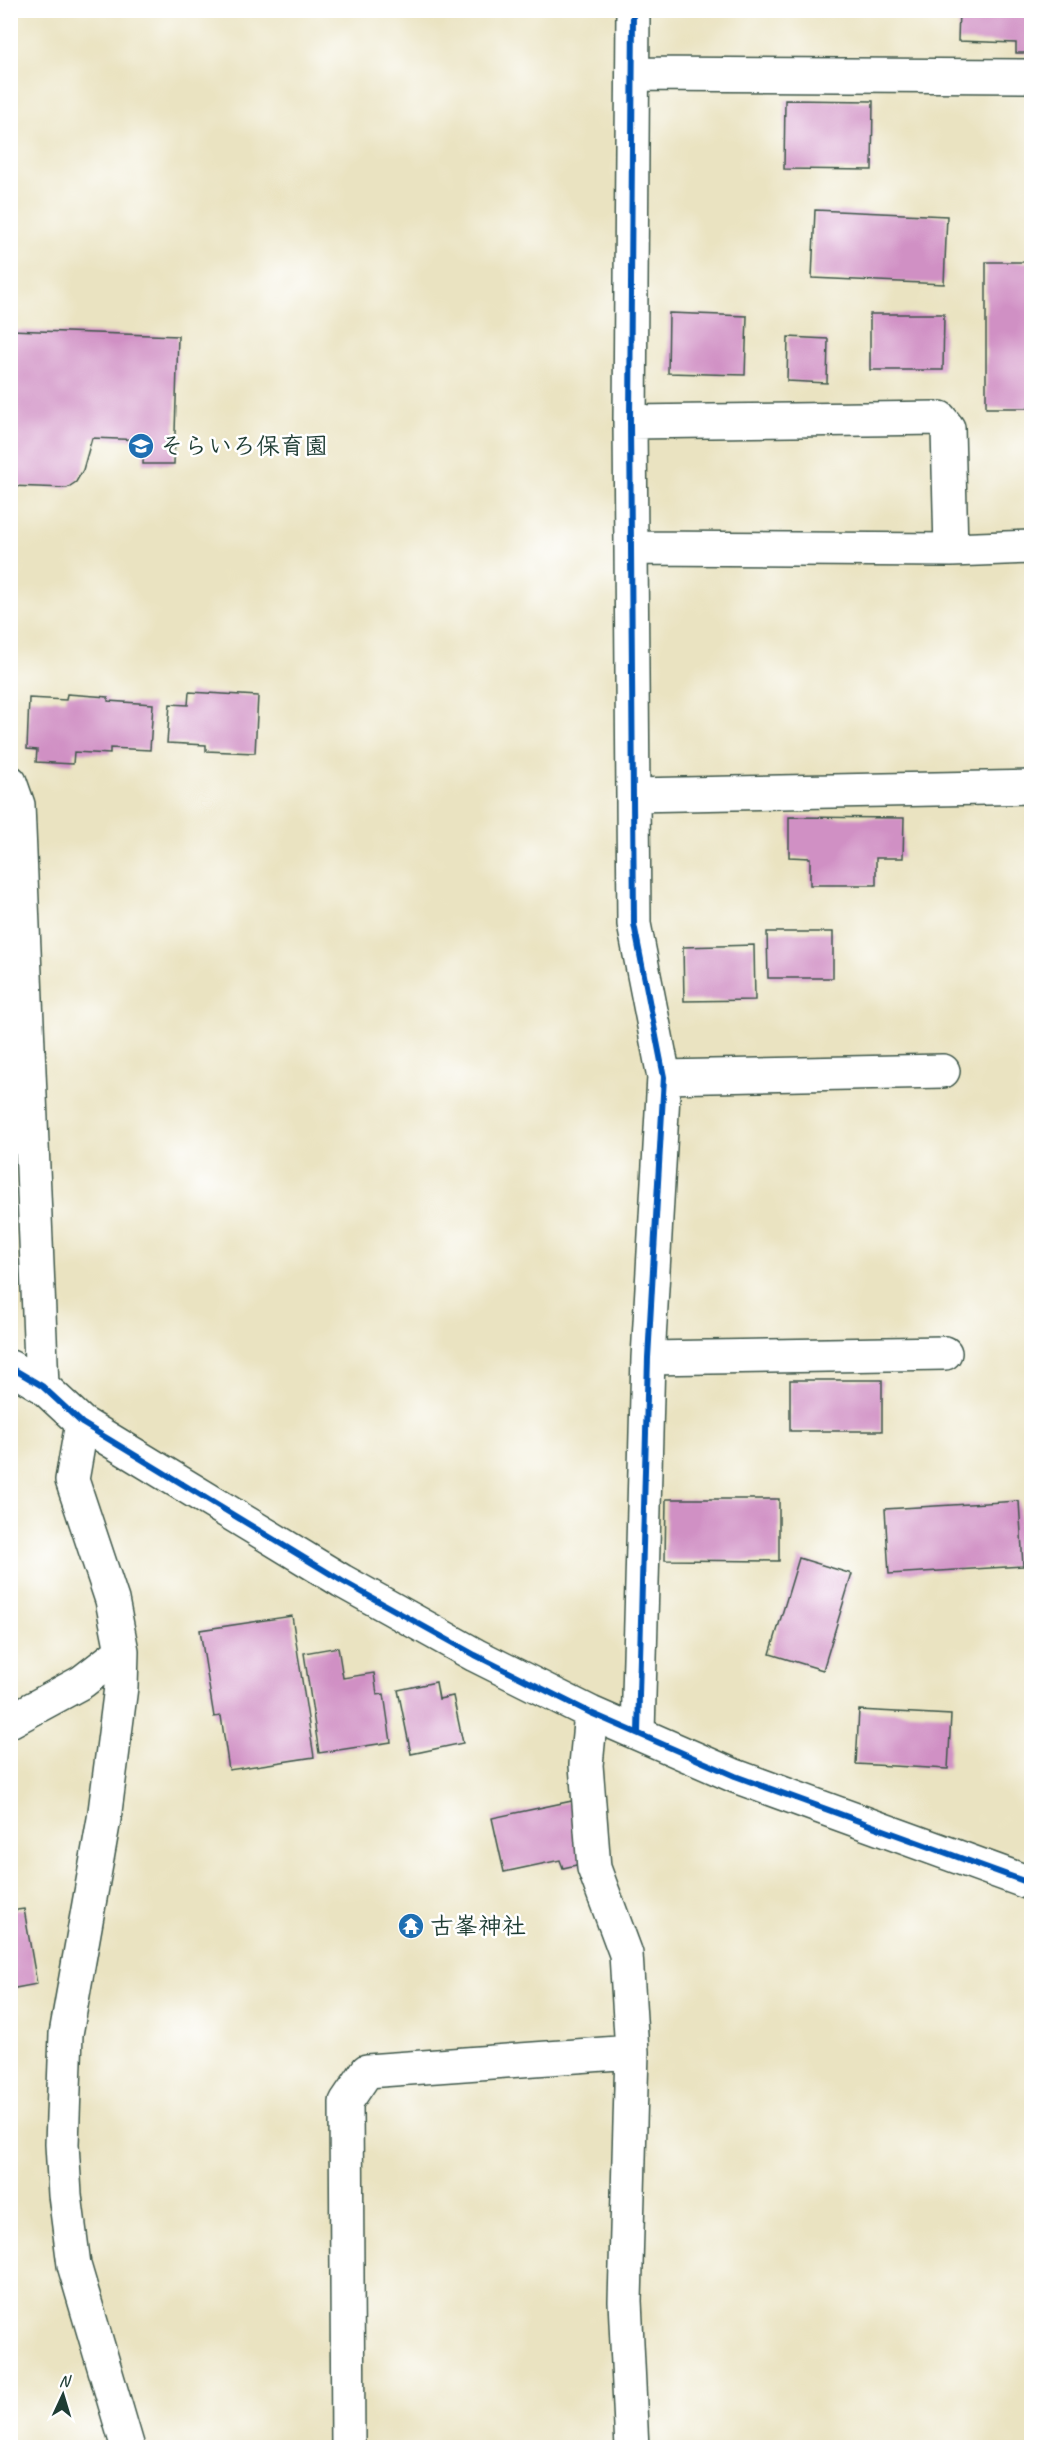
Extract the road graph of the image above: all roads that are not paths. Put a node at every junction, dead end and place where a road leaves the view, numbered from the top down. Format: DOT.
graph roads {
  1 [pos="633,10"];
  2 [pos="634,74"];
  3 [pos="1032,76"];
  4 [pos="630,422"];
  5 [pos="632,548"];
  6 [pos="1032,548"];
  7 [pos="951,550"];
  8 [pos="10,782"];
  9 [pos="1032,787"];
  10 [pos="634,795"];
  11 [pos="943,1071"];
  12 [pos="664,1077"];
  13 [pos="945,1353"];
  14 [pos="648,1358"];
  15 [pos="10,1367"];
  16 [pos="42,1386"];
  17 [pos="82,1423"];
  18 [pos="122,1651"];
  19 [pos="591,1713"];
  20 [pos="10,1720"];
  21 [pos="638,1733"];
  22 [pos="1032,1884"];
  23 [pos="632,2052"];
  24 [pos="128,2448"];
  25 [pos="348,2448"];
  26 [pos="632,2448"];
  1 -- 2 [label="street"];
  2 -- 3 [label="street"];
  2 -- 4 [label="street"];
  4 -- 5 [label="street"];
  4 -- 7 [label="street"];
  5 -- 7 [label="street"];
  5 -- 10 [label="street"];
  6 -- 7 [label="street"];
  8 -- 16 [label="street"];
  9 -- 10 [label="street"];
  10 -- 12 [label="street"];
  11 -- 12 [label="street"];
  12 -- 14 [label="street"];
  13 -- 14 [label="street"];
  14 -- 21 [label="street"];
  15 -- 16 [label="street"];
  16 -- 17 [label="street"];
  17 -- 18 [label="street"];
  17 -- 19 [label="street"];
  18 -- 20 [label="street"];
  18 -- 24 [label="street"];
  19 -- 21 [label="street"];
  19 -- 23 [label="street"];
  21 -- 22 [label="street"];
  23 -- 25 [label="street"];
  23 -- 26 [label="street"];
}
